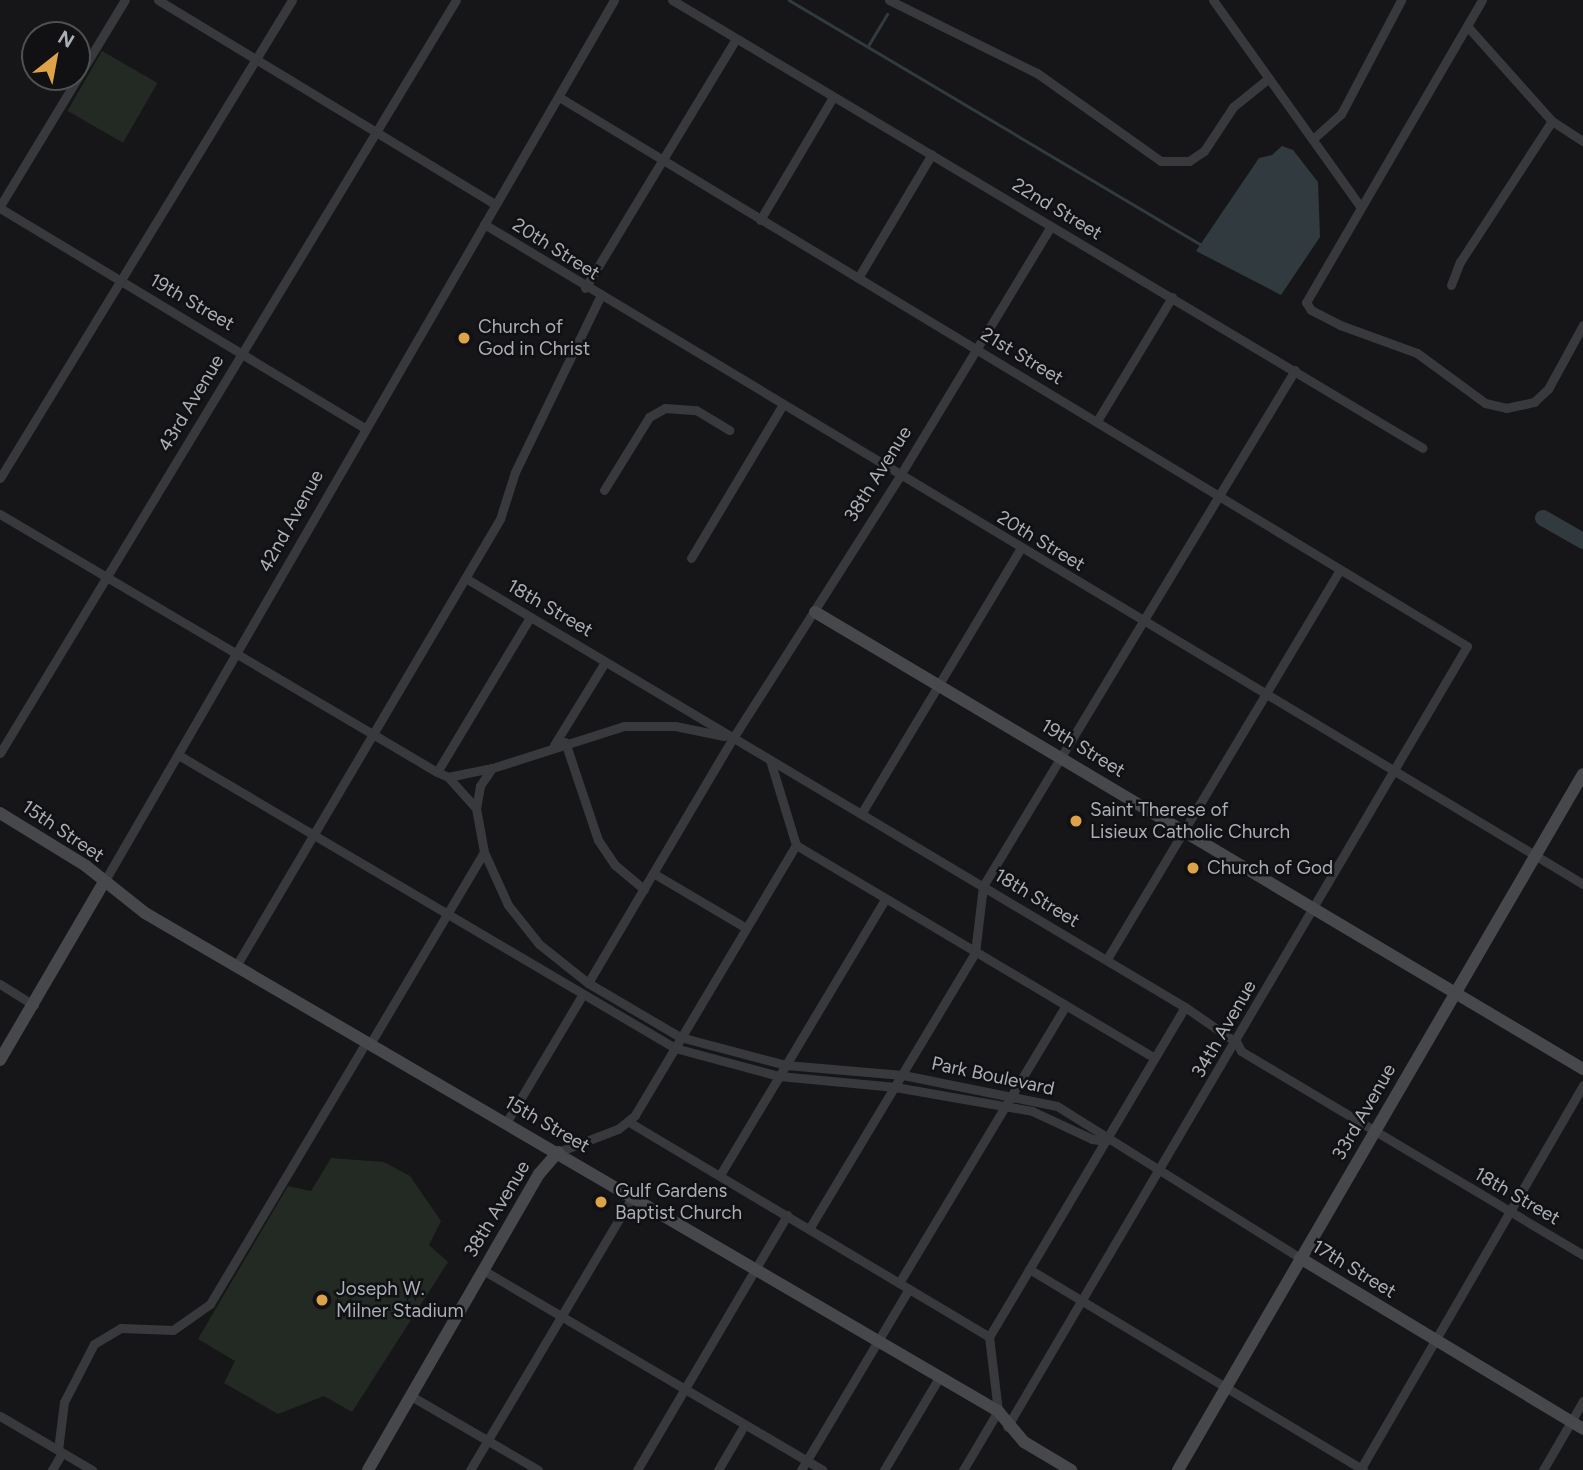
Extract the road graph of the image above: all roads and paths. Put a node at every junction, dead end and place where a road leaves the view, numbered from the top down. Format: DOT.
graph roads {
  1 [pos="125,0"];
  2 [pos="158,0"];
  3 [pos="292,0"];
  4 [pos="456,0"];
  5 [pos="614,0"];
  6 [pos="672,0"];
  7 [pos="889,0"];
  8 [pos="1213,0"];
  9 [pos="1402,0"];
  10 [pos="1482,0"];
  11 [pos="1468,26"];
  12 [pos="736,39"];
  13 [pos="256,59"];
  14 [pos="1269,78"];
  15 [pos="559,97"];
  16 [pos="833,97"];
  17 [pos="1552,121"];
  18 [pos="377,132"];
  19 [pos="1313,139"];
  20 [pos="1583,141"];
  21 [pos="932,154"];
  22 [pos="661,160"];
  23 [pos="495,204"];
  24 [pos="1359,205"];
  25 [pos="0,207"];
  26 [pos="760,219"];
  27 [pos="484,224"];
  28 [pos="1051,226"];
  29 [pos="858,278"];
  30 [pos="120,282"];
  31 [pos="1451,285"];
  32 [pos="585,288"];
  33 [pos="600,297"];
  34 [pos="1172,297"];
  35 [pos="1583,325"];
  36 [pos="976,349"];
  37 [pos="242,353"];
  38 [pos="1294,370"];
  39 [pos="782,406"];
  40 [pos="1097,421"];
  41 [pos="365,428"];
  42 [pos="729,430"];
  43 [pos="1423,448"];
  44 [pos="899,477"];
  45 [pos="0,478"];
  46 [pos="604,490"];
  47 [pos="1218,496"];
  48 [pos="0,514"];
  49 [pos="1020,550"];
  50 [pos="691,558"];
  51 [pos="1340,570"];
  52 [pos="106,575"];
  53 [pos="467,579"];
  54 [pos="815,612"];
  55 [pos="530,617"];
  56 [pos="1140,621"];
  57 [pos="1467,646"];
  58 [pos="238,654"];
  59 [pos="605,662"];
  60 [pos="938,685"];
  61 [pos="1265,694"];
  62 [pos="373,736"];
  63 [pos="733,738"];
  64 [pos="565,742"];
  65 [pos="554,745"];
  66 [pos="0,753"];
  67 [pos="180,757"];
  68 [pos="1061,757"];
  69 [pos="771,760"];
  70 [pos="492,768"];
  71 [pos="1393,769"];
  72 [pos="437,772"];
  73 [pos="1583,774"];
  74 [pos="449,777"];
  75 [pos="476,808"];
  76 [pos="0,813"];
  77 [pos="861,814"];
  78 [pos="1183,832"];
  79 [pos="314,835"];
  80 [pos="796,845"];
  81 [pos="484,852"];
  82 [pos="1535,855"];
  83 [pos="653,873"];
  84 [pos="104,882"];
  85 [pos="1583,884"];
  86 [pos="983,886"];
  87 [pos="644,889"];
  88 [pos="885,899"];
  89 [pos="1314,908"];
  90 [pos="448,913"];
  91 [pos="747,928"];
  92 [pos="975,953"];
  93 [pos="1107,960"];
  94 [pos="531,963"];
  95 [pos="236,966"];
  96 [pos="588,983"];
  97 [pos="0,984"];
  98 [pos="1456,993"];
  99 [pos="583,994"];
  100 [pos="34,1004"];
  101 [pos="1066,1005"];
  102 [pos="1185,1007"];
  103 [pos="680,1037"];
  104 [pos="1237,1042"];
  105 [pos="368,1043"];
  106 [pos="674,1048"];
  107 [pos="1155,1058"];
  108 [pos="0,1060"];
  109 [pos="786,1065"];
  110 [pos="1583,1069"];
  111 [pos="902,1075"];
  112 [pos="779,1076"];
  113 [pos="1583,1085"];
  114 [pos="895,1087"];
  115 [pos="1010,1097"];
  116 [pos="1003,1109"];
  117 [pos="629,1122"];
  118 [pos="506,1123"];
  119 [pos="1374,1133"];
  120 [pos="1106,1141"];
  121 [pos="558,1152"];
  122 [pos="1159,1173"];
  123 [pos="720,1175"];
  124 [pos="633,1196"];
  125 [pos="1509,1212"];
  126 [pos="787,1215"];
  127 [pos="809,1228"];
  128 [pos="1583,1255"];
  129 [pos="1300,1258"];
  130 [pos="756,1267"];
  131 [pos="1029,1269"];
  132 [pos="483,1270"];
  133 [pos="899,1283"];
  134 [pos="909,1289"];
  135 [pos="1084,1302"];
  136 [pos="562,1317"];
  137 [pos="989,1337"];
  138 [pos="879,1339"];
  139 [pos="1436,1341"];
  140 [pos="940,1376"];
  141 [pos="1225,1388"];
  142 [pos="685,1389"];
  143 [pos="411,1396"];
  144 [pos="1583,1401"];
  145 [pos="998,1411"];
  146 [pos="0,1416"];
  147 [pos="1571,1422"];
  148 [pos="745,1424"];
  149 [pos="1007,1427"];
  150 [pos="1583,1429"];
  151 [pos="488,1441"];
  152 [pos="60,1452"];
  153 [pos="807,1460"];
  154 [pos="52,1470"];
  155 [pos="92,1470"];
  156 [pos="368,1470"];
  157 [pos="470,1470"];
  158 [pos="538,1470"];
  159 [pos="637,1470"];
  160 [pos="718,1470"];
  161 [pos="801,1470"];
  162 [pos="823,1470"];
  163 [pos="884,1470"];
  164 [pos="962,1470"];
  165 [pos="1071,1470"];
  166 [pos="1178,1470"];
  167 [pos="1361,1470"];
  168 [pos="1542,1470"];
  1 -- 25 [label="street"];
  2 -- 13 [label="street, 20th Street"];
  3 -- 13 [label="street"];
  4 -- 18 [label="street, 43rd Avenue"];
  5 -- 15 [label="street, 42nd Avenue"];
  6 -- 12 [label="street, 22nd Street"];
  7 -- 14 [label="street"];
  8 -- 14 [label="street"];
  9 -- 19 [label="street"];
  10 -- 11 [label="street"];
  11 -- 17 [label="street"];
  11 -- 24 [label="street"];
  12 -- 16 [label="street, 22nd Street"];
  12 -- 22 [label="street"];
  13 -- 18 [label="street, 20th Street"];
  13 -- 30 [label="street"];
  14 -- 19 [label="street"];
  15 -- 22 [label="street, 21st Street"];
  15 -- 23 [label="street, 42nd Avenue"];
  16 -- 21 [label="street, 22nd Street"];
  16 -- 26 [label="street"];
  17 -- 20 [label="street"];
  17 -- 31 [label="street"];
  18 -- 23 [label="street, 20th Street"];
  18 -- 37 [label="street, 43rd Avenue"];
  19 -- 24 [label="street"];
  21 -- 28 [label="street, 22nd Street"];
  21 -- 29 [label="street"];
  22 -- 26 [label="street, 21st Street"];
  22 -- 32 [label="street"];
  23 -- 27 [label="street, 42nd Avenue"];
  24 -- 35 [label="street"];
  25 -- 30 [label="street, 19th Street"];
  26 -- 29 [label="street, 21st Street"];
  27 -- 32 [label="street, 20th Street"];
  27 -- 41 [label="street, 42nd Avenue"];
  28 -- 34 [label="street, 22nd Street"];
  28 -- 36 [label="street, 38th Avenue"];
  29 -- 36 [label="street, 21st Street"];
  30 -- 37 [label="street, 19th Street"];
  30 -- 45 [label="street"];
  32 -- 33 [label="street, 20th Street"];
  33 -- 39 [label="street, 20th Street"];
  33 -- 53 [label="street"];
  34 -- 38 [label="street, 22nd Street"];
  34 -- 40 [label="street"];
  36 -- 40 [label="street, 21st Street"];
  36 -- 44 [label="street, 38th Avenue"];
  37 -- 41 [label="street, 19th Street"];
  37 -- 52 [label="street, 43rd Avenue"];
  38 -- 43 [label="street, 22nd Street"];
  38 -- 47 [label="street"];
  39 -- 44 [label="street, 20th Street"];
  39 -- 50 [label="street"];
  40 -- 47 [label="street, 21st Street"];
  41 -- 58 [label="street, 42nd Avenue"];
  42 -- 46 [label="street"];
  44 -- 49 [label="street, 20th Street"];
  44 -- 54 [label="street, 38th Avenue"];
  47 -- 51 [label="street, 21st Street"];
  47 -- 56 [label="street"];
  48 -- 52 [label="street"];
  49 -- 56 [label="street, 20th Street"];
  49 -- 60 [label="street"];
  51 -- 57 [label="street, 21st Street"];
  51 -- 61 [label="street"];
  52 -- 58 [label="street"];
  52 -- 66 [label="street, 43rd Avenue"];
  53 -- 55 [label="street, 18th Street"];
  53 -- 62 [label="street"];
  54 -- 60 [label="street, 19th Street"];
  54 -- 63 [label="street, 38th Avenue"];
  55 -- 59 [label="street, 18th Street"];
  55 -- 72 [label="street"];
  56 -- 61 [label="street, 20th Street"];
  56 -- 68 [label="street"];
  57 -- 71 [label="street, 34th Avenue"];
  58 -- 62 [label="street"];
  58 -- 67 [label="street, 42nd Avenue"];
  59 -- 63 [label="street, 18th Street"];
  59 -- 65 [label="street"];
  60 -- 68 [label="street, 19th Street"];
  60 -- 77 [label="street"];
  61 -- 71 [label="street, 20th Street"];
  61 -- 78 [label="street"];
  62 -- 72 [label="street"];
  62 -- 79 [label="street"];
  63 -- 64 [label="street"];
  63 -- 69 [label="street, 18th Street"];
  63 -- 83 [label="street, 38th Avenue"];
  64 -- 65 [label="street"];
  64 -- 87 [label="street"];
  65 -- 70 [label="street"];
  67 -- 79 [label="street"];
  67 -- 84 [label="street, 42nd Avenue"];
  68 -- 78 [label="street, 19th Street"];
  68 -- 86 [label="street"];
  69 -- 77 [label="street, 18th Street"];
  69 -- 80 [label="street"];
  70 -- 74 [label="street"];
  70 -- 75 [label="street, Park Boulevard"];
  71 -- 82 [label="street, 20th Street"];
  71 -- 89 [label="street, 34th Avenue"];
  72 -- 74 [label="street"];
  73 -- 82 [label="street, 33rd Avenue"];
  74 -- 75 [label="street"];
  75 -- 81 [label="street, Park Boulevard"];
  76 -- 84 [label="street, 15th Street"];
  77 -- 86 [label="street, 18th Street"];
  78 -- 89 [label="street, 19th Street"];
  78 -- 93 [label="street"];
  79 -- 90 [label="street"];
  79 -- 95 [label="street"];
  80 -- 88 [label="street"];
  80 -- 91 [label="street"];
  81 -- 90 [label="street"];
  81 -- 96 [label="street, Park Boulevard"];
  82 -- 85 [label="street, 20th Street"];
  82 -- 98 [label="street, 33rd Avenue"];
  83 -- 87 [label="street, 38th Avenue"];
  83 -- 91 [label="street"];
  84 -- 95 [label="street, 15th Street"];
  84 -- 100 [label="street, 42nd Avenue"];
  86 -- 92 [label="street"];
  86 -- 93 [label="street, 18th Street"];
  87 -- 96 [label="street, 38th Avenue"];
  88 -- 92 [label="street"];
  88 -- 109 [label="street"];
  89 -- 98 [label="street, 19th Street"];
  89 -- 104 [label="street, 34th Avenue"];
  90 -- 94 [label="street"];
  90 -- 105 [label="street"];
  91 -- 103 [label="street"];
  92 -- 101 [label="street"];
  92 -- 111 [label="street"];
  93 -- 102 [label="street, 18th Street"];
  94 -- 96 [label="street"];
  94 -- 99 [label="street, Park Boulevard"];
  95 -- 105 [label="street, 15th Street"];
  96 -- 103 [label="street, Park Boulevard"];
  97 -- 100 [label="street"];
  98 -- 110 [label="street, 19th Street"];
  98 -- 119 [label="street, 33rd Avenue"];
  99 -- 106 [label="street, Park Boulevard"];
  99 -- 118 [label="street"];
  100 -- 108 [label="street, 42nd Avenue"];
  101 -- 107 [label="street"];
  101 -- 115 [label="street"];
  102 -- 104 [label="street, 18th Street"];
  102 -- 107 [label="street"];
  103 -- 106 [label="street"];
  103 -- 109 [label="street, Park Boulevard"];
  104 -- 119 [label="street, 18th Street"];
  104 -- 122 [label="street, 34th Avenue"];
  105 -- 118 [label="street, 15th Street"];
  105 -- 152 [label="street"];
  106 -- 112 [label="street, Park Boulevard"];
  106 -- 117 [label="street"];
  107 -- 120 [label="street"];
  109 -- 111 [label="street, Park Boulevard"];
  109 -- 112 [label="street"];
  111 -- 114 [label="street"];
  111 -- 115 [label="street, Park Boulevard"];
  112 -- 114 [label="street, Park Boulevard"];
  112 -- 123 [label="street"];
  113 -- 125 [label="street"];
  114 -- 116 [label="street, Park Boulevard"];
  114 -- 127 [label="street"];
  115 -- 116 [label="street"];
  115 -- 120 [label="street, Park Boulevard"];
  116 -- 120 [label="street, Park Boulevard"];
  116 -- 133 [label="street"];
  117 -- 121 [label="street"];
  117 -- 123 [label="street"];
  118 -- 121 [label="street, 15th Street"];
  119 -- 125 [label="street, 18th Street"];
  119 -- 129 [label="street, 33rd Avenue"];
  120 -- 122 [label="street, 17th Street"];
  120 -- 131 [label="street"];
  121 -- 124 [label="street, 15th Street"];
  121 -- 132 [label="street, 38th Avenue"];
  122 -- 129 [label="street, 17th Street"];
  122 -- 135 [label="street, 34th Avenue"];
  123 -- 126 [label="street"];
  124 -- 130 [label="street, 15th Street"];
  124 -- 136 [label="street"];
  125 -- 128 [label="street, 18th Street"];
  125 -- 139 [label="street"];
  126 -- 127 [label="street"];
  126 -- 130 [label="street"];
  127 -- 133 [label="street"];
  129 -- 139 [label="street, 17th Street"];
  129 -- 141 [label="street, 33rd Avenue"];
  130 -- 138 [label="street, 15th Street"];
  130 -- 142 [label="street"];
  131 -- 135 [label="street"];
  131 -- 137 [label="street"];
  132 -- 136 [label="street"];
  132 -- 143 [label="street, 38th Avenue"];
  133 -- 134 [label="street"];
  134 -- 137 [label="street"];
  134 -- 138 [label="street"];
  135 -- 141 [label="street"];
  135 -- 149 [label="street, 34th Avenue"];
  136 -- 142 [label="street"];
  136 -- 151 [label="street"];
  137 -- 145 [label="street"];
  138 -- 140 [label="street, 15th Street"];
  138 -- 153 [label="street"];
  139 -- 147 [label="street, 17th Street"];
  139 -- 167 [label="street"];
  140 -- 145 [label="street, 15th Street"];
  140 -- 163 [label="street"];
  141 -- 166 [label="street, 33rd Avenue"];
  141 -- 167 [label="street"];
  142 -- 148 [label="street"];
  142 -- 159 [label="street"];
  143 -- 151 [label="street"];
  143 -- 156 [label="street, 38th Avenue"];
  144 -- 147 [label="street"];
  145 -- 149 [label="street, 15th Street"];
  145 -- 164 [label="street"];
  146 -- 152 [label="street"];
  147 -- 150 [label="street, 17th Street"];
  147 -- 168 [label="street"];
  148 -- 153 [label="street"];
  148 -- 160 [label="street"];
  149 -- 165 [label="street, 15th Street"];
  151 -- 157 [label="street"];
  151 -- 158 [label="street"];
  152 -- 154 [label="street"];
  152 -- 155 [label="street"];
  153 -- 161 [label="street"];
  153 -- 162 [label="street"];
}
